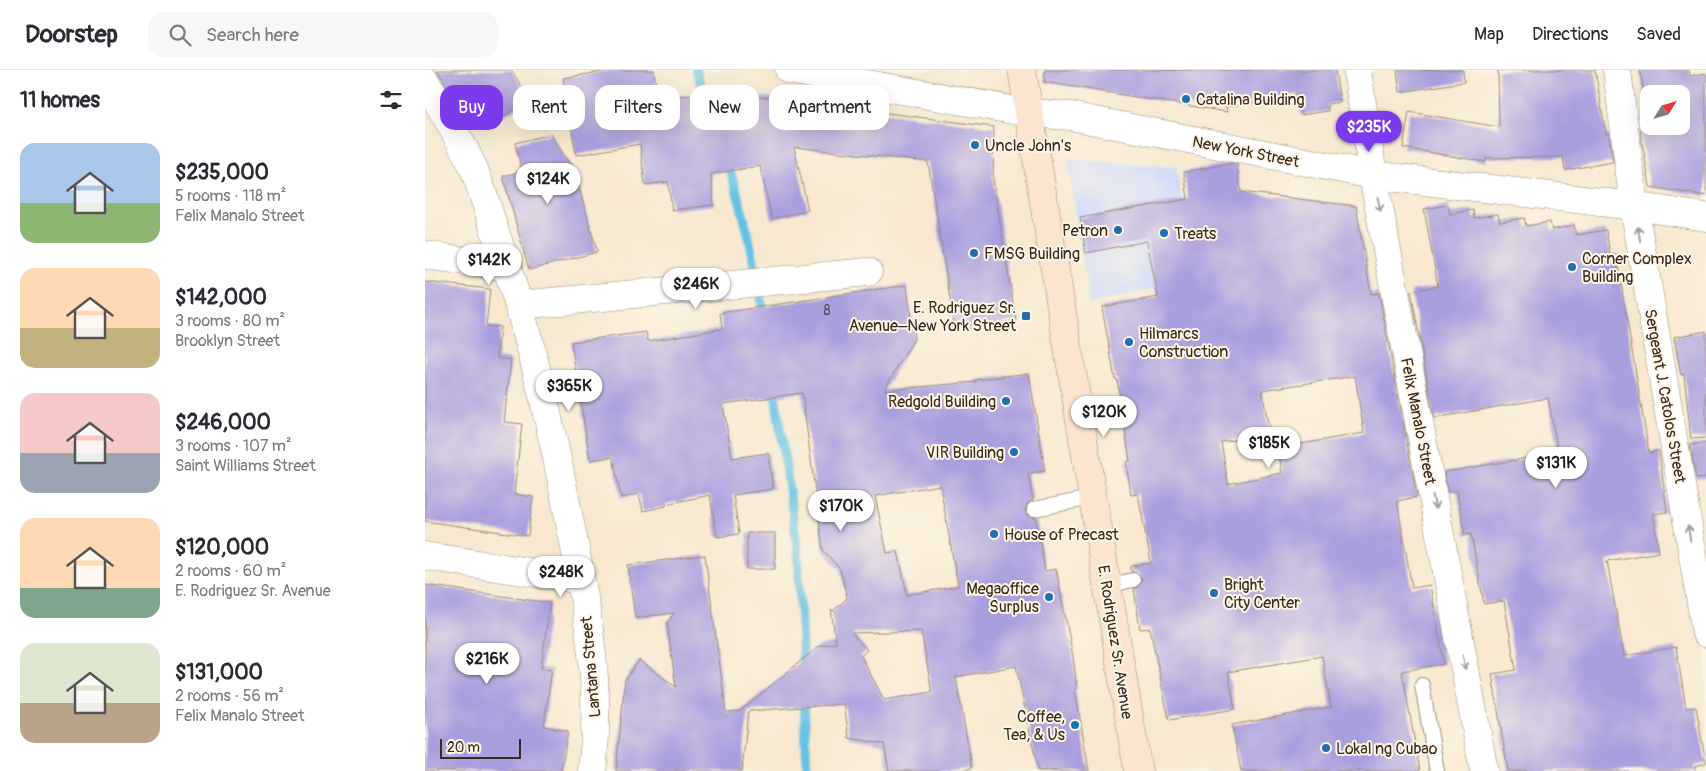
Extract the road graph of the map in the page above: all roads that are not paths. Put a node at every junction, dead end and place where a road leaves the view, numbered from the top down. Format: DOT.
graph roads {
  1 [pos="789,70"];
  2 [pos="1022,70"];
  3 [pos="1357,70"];
  4 [pos="1617,70"];
  5 [pos="425,81"];
  6 [pos="1029,113"];
  7 [pos="1373,175"];
  8 [pos="1634,206"];
  9 [pos="1706,218"];
  10 [pos="425,255"];
  11 [pos="508,267"];
  12 [pos="868,272"];
  13 [pos="519,305"];
  14 [pos="1092,498"];
  15 [pos="1034,509"];
  16 [pos="425,556"];
  17 [pos="581,580"];
  18 [pos="1133,580"];
  19 [pos="1107,586"];
  20 [pos="1706,633"];
  21 [pos="1422,685"];
  22 [pos="592,771"];
  23 [pos="1137,771"];
  24 [pos="1437,771"];
  25 [pos="1484,771"];
  1 -- 6 [label="street, New York Street"];
  2 -- 6 [label="main road, E. Rodriguez Sr. Avenue"];
  3 -- 7 [label="street, Felix Manalo Street"];
  4 -- 8 [label="street, Sergeant J. Catolos Street"];
  5 -- 11 [label="street, Lantana Street"];
  6 -- 7 [label="street, New York Street"];
  6 -- 14 [label="main road, E. Rodriguez Sr. Avenue"];
  7 -- 8 [label="street, New York Street"];
  7 -- 25 [label="street, Felix Manalo Street, one-way"];
  8 -- 9 [label="street, New York Street"];
  20 -- 8 [label="street, Sergeant J. Catolos Street, one-way"];
  10 -- 11 [label="street"];
  11 -- 13 [label="street, Lantana Street"];
  12 -- 13 [label="street"];
  13 -- 17 [label="street, Lantana Street"];
  14 -- 15 [label="lane"];
  14 -- 19 [label="main road, E. Rodriguez Sr. Avenue"];
  16 -- 17 [label="street"];
  17 -- 22 [label="street, Lantana Street"];
  18 -- 19 [label="lane"];
  19 -- 23 [label="main road, E. Rodriguez Sr. Avenue"];
  21 -- 24 [label="lane"];
}
